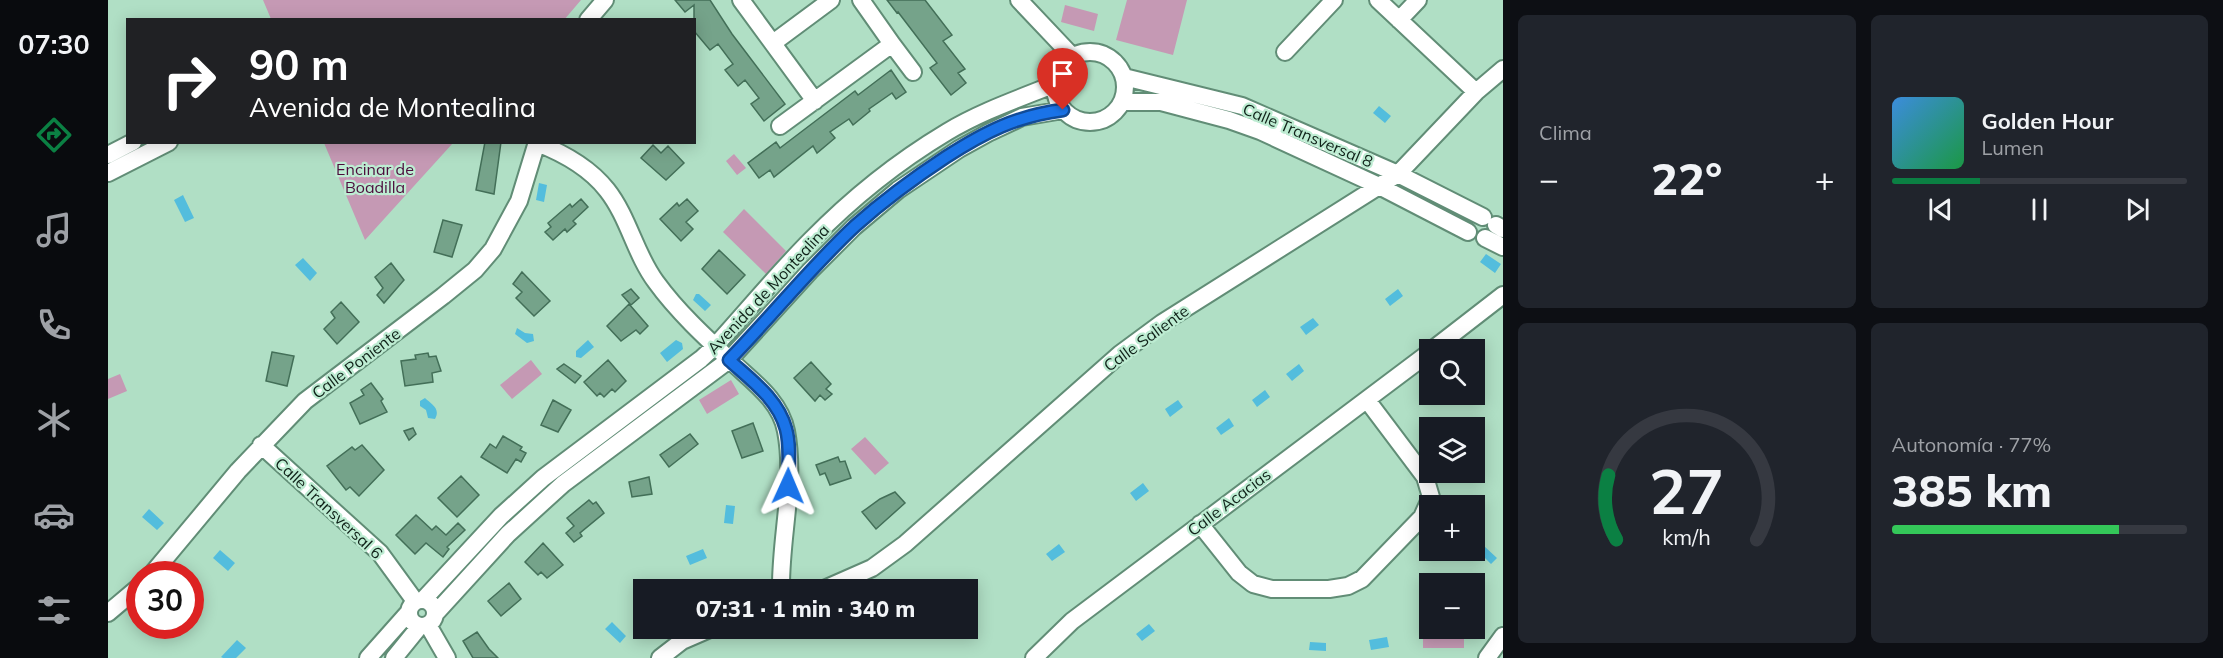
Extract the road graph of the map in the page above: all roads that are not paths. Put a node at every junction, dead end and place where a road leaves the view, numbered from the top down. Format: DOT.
graph roads {
  1 [pos="604,0"];
  2 [pos="741,0"];
  3 [pos="831,0"];
  4 [pos="861,0"];
  5 [pos="1019,0"];
  6 [pos="1334,0"];
  7 [pos="1378,0"];
  8 [pos="1418,0"];
  9 [pos="590,18"];
  10 [pos="1399,20"];
  11 [pos="772,43"];
  12 [pos="892,44"];
  13 [pos="1285,52"];
  14 [pos="1072,56"];
  15 [pos="1503,69"];
  16 [pos="913,72"];
  17 [pos="1124,77"];
  18 [pos="1055,84"];
  19 [pos="1476,92"];
  20 [pos="815,101"];
  21 [pos="1122,102"];
  22 [pos="1063,110"];
  23 [pos="780,126"];
  24 [pos="131,144"];
  25 [pos="163,144"];
  26 [pos="537,144"];
  27 [pos="540,144"];
  28 [pos="112,162"];
  29 [pos="1398,174"];
  30 [pos="1378,186"];
  31 [pos="1492,227"];
  32 [pos="1468,232"];
  33 [pos="1503,247"];
  34 [pos="1503,295"];
  35 [pos="1445,339"];
  36 [pos="716,346"];
  37 [pos="1419,359"];
  38 [pos="729,360"];
  39 [pos="1367,400"];
  40 [pos="261,445"];
  41 [pos="1200,524"];
  42 [pos="163,561"];
  43 [pos="780,579"];
  44 [pos="847,579"];
  45 [pos="126,598"];
  46 [pos="416,605"];
  47 [pos="108,613"];
  48 [pos="428,622"];
  49 [pos="1503,636"];
  50 [pos="687,639"];
  51 [pos="368,658"];
  52 [pos="394,658"];
  53 [pos="447,658"];
  54 [pos="660,658"];
  55 [pos="1034,658"];
  56 [pos="1487,658"];
  1 -- 9 [label="street"];
  2 -- 11 [label="street"];
  3 -- 11 [label="street"];
  4 -- 12 [label="street"];
  5 -- 14 [label="street"];
  6 -- 13 [label="street"];
  7 -- 10 [label="street"];
  8 -- 10 [label="street"];
  10 -- 19 [label="street"];
  11 -- 20 [label="street"];
  12 -- 16 [label="street"];
  12 -- 20 [label="street"];
  14 -- 17 [label="street"];
  14 -- 18 [label="street"];
  15 -- 19 [label="street, Calle Saliente"];
  17 -- 21 [label="street"];
  17 -- 29 [label="street, Calle Transversal 8"];
  18 -- 22 [label="street"];
  18 -- 36 [label="street, Avenida de Montealina"];
  19 -- 29 [label="street, Calle Saliente"];
  20 -- 23 [label="street"];
  21 -- 22 [label="street"];
  21 -- 30 [label="street, Calle Transversal 8"];
  22 -- 38 [label="street, Avenida de Montealina"];
  24 -- 28 [label="street"];
  25 -- 28 [label="street"];
  26 -- 40 [label="street, Calle Poniente"];
  27 -- 36 [label="street"];
  29 -- 30 [label="street, Calle Saliente"];
  29 -- 31 [label="street, Calle Transversal 8"];
  30 -- 32 [label="street, Calle Transversal 8"];
  30 -- 44 [label="street, Calle Saliente"];
  31 -- 33 [label="street, Calle Transversal 8"];
  34 -- 35 [label="street, Calle Acacias"];
  36 -- 38 [label="street"];
  36 -- 46 [label="street, Avenida de Montealina"];
  37 -- 39 [label="street, Calle Acacias"];
  38 -- 43 [label="street"];
  38 -- 48 [label="street, Avenida de Montealina"];
  39 -- 41 [label="street, Calle Acacias"];
  39 -- 41 [label="street"];
  40 -- 42 [label="street, Calle Poniente"];
  40 -- 46 [label="street, Calle Transversal 6"];
  41 -- 55 [label="street, Calle Acacias"];
  45 -- 47 [label="street"];
  46 -- 48 [label="street"];
  46 -- 48 [label="street"];
  46 -- 51 [label="street, Avenida de Montealina"];
  48 -- 52 [label="street, Avenida de Montealina"];
  48 -- 53 [label="street"];
  49 -- 56 [label="street"];
  50 -- 54 [label="street"];
}
